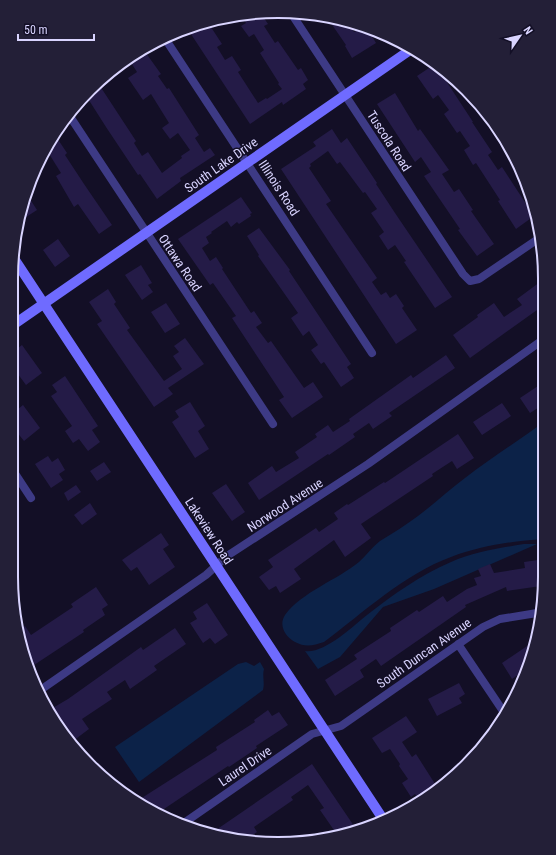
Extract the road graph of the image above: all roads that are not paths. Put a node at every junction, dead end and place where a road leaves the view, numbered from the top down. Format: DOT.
graph roads {
  1 [pos="295,19"];
  2 [pos="168,43"];
  3 [pos="407,52"];
  4 [pos="345,95"];
  5 [pos="72,120"];
  6 [pos="248,162"];
  7 [pos="145,232"];
  8 [pos="535,241"];
  9 [pos="19,266"];
  10 [pos="44,304"];
  11 [pos="18,322"];
  12 [pos="538,343"];
  13 [pos="372,353"];
  14 [pos="273,424"];
  15 [pos="18,478"];
  16 [pos="31,498"];
  17 [pos="217,566"];
  18 [pos="536,613"];
  19 [pos="458,644"];
  20 [pos="43,688"];
  21 [pos="502,709"];
  22 [pos="325,731"];
  23 [pos="381,815"];
  24 [pos="188,820"];
  1 -- 4 [label="street, Tuscola Road"];
  2 -- 6 [label="street, Illinois Road"];
  3 -- 4 [label="street, South Lake Drive"];
  4 -- 6 [label="street, South Lake Drive"];
  4 -- 8 [label="street, Tuscola Road"];
  5 -- 7 [label="street, Ottawa Road"];
  6 -- 7 [label="street, South Lake Drive"];
  6 -- 13 [label="street, Illinois Road"];
  7 -- 10 [label="street, South Lake Drive"];
  7 -- 14 [label="street, Ottawa Road"];
  9 -- 10 [label="street, Lakeview Road"];
  10 -- 11 [label="street, South Lake Drive"];
  10 -- 17 [label="street, Lakeview Road"];
  12 -- 17 [label="street, Norwood Avenue"];
  15 -- 16 [label="street"];
  17 -- 20 [label="street, Norwood Avenue"];
  17 -- 22 [label="street, Lakeview Road"];
  18 -- 19 [label="street, South Duncan Avenue"];
  19 -- 21 [label="street"];
  19 -- 22 [label="street, South Duncan Avenue"];
  22 -- 23 [label="street, Lakeview Road"];
  22 -- 24 [label="street, Laurel Drive"];
}
